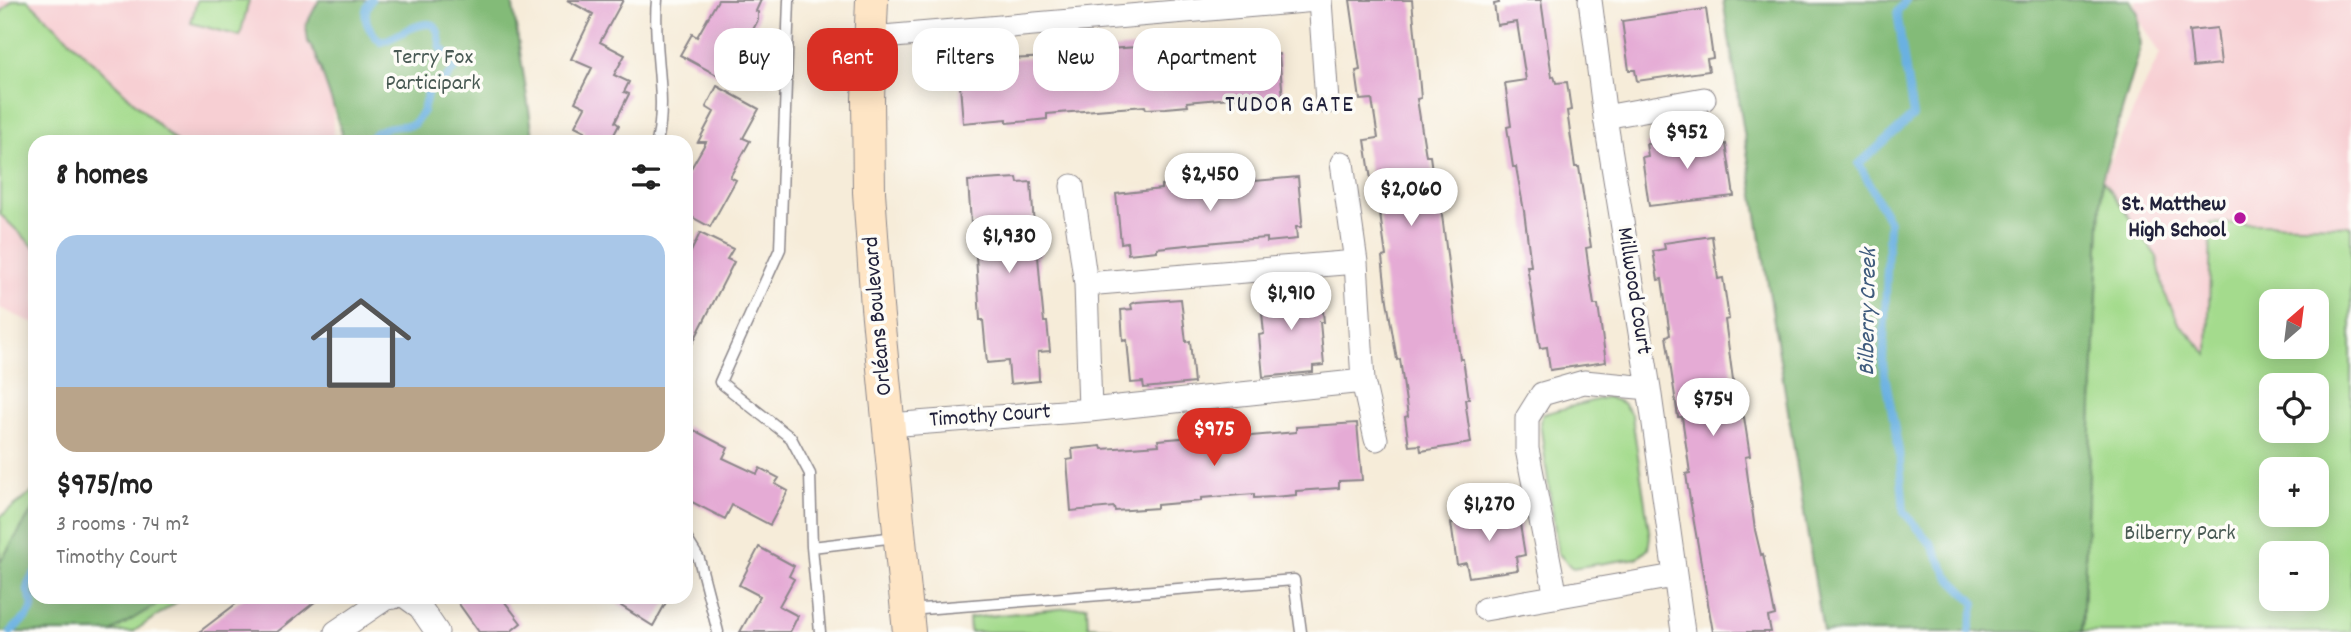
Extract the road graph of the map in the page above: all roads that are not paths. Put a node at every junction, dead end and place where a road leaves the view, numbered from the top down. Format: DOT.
graph roads {
  1 [pos="657,0"];
  2 [pos="789,0"];
  3 [pos="872,0"];
  4 [pos="1318,0"];
  5 [pos="1590,0"];
  6 [pos="1085,10"];
  7 [pos="871,28"];
  8 [pos="898,34"];
  9 [pos="868,91"];
  10 [pos="1704,99"];
  11 [pos="1327,102"];
  12 [pos="1605,117"];
  13 [pos="659,135"];
  14 [pos="1342,163"];
  15 [pos="1072,186"];
  16 [pos="1356,262"];
  17 [pos="1086,284"];
  18 [pos="1363,381"];
  19 [pos="1649,388"];
  20 [pos="1090,410"];
  21 [pos="890,425"];
  22 [pos="1376,439"];
  23 [pos="900,537"];
  24 [pos="812,547"];
  25 [pos="693,549"];
  26 [pos="1674,576"];
  27 [pos="1556,597"];
  28 [pos="377,604"];
  29 [pos="416,604"];
  30 [pos="1485,609"];
  31 [pos="907,621"];
  32 [pos="336,632"];
  33 [pos="437,632"];
  34 [pos="718,632"];
  35 [pos="820,632"];
  36 [pos="1301,632"];
  37 [pos="1683,632"];
  1 -- 13 [label="lane"];
  2 -- 24 [label="lane"];
  3 -- 7 [label="main road, Orléans Boulevard"];
  4 -- 6 [label="street"];
  4 -- 11 [label="street"];
  5 -- 12 [label="street, Millwood Court"];
  6 -- 8 [label="street"];
  9 -- 21 [label="main road, Orléans Boulevard"];
  10 -- 12 [label="street"];
  12 -- 19 [label="street, Millwood Court"];
  14 -- 16 [label="street"];
  15 -- 17 [label="street"];
  16 -- 17 [label="street"];
  16 -- 18 [label="street"];
  17 -- 20 [label="street"];
  18 -- 20 [label="street, Timothy Court"];
  18 -- 22 [label="street"];
  19 -- 26 [label="street, Millwood Court"];
  19 -- 27 [label="street"];
  20 -- 21 [label="street, Timothy Court"];
  21 -- 23 [label="main road, Orléans Boulevard"];
  23 -- 24 [label="lane"];
  23 -- 31 [label="main road, Orléans Boulevard"];
  24 -- 35 [label="lane"];
  25 -- 34 [label="lane"];
  26 -- 27 [label="street"];
  26 -- 37 [label="street, Millwood Court"];
  27 -- 30 [label="street"];
  28 -- 32 [label="street"];
  29 -- 33 [label="street"];
  31 -- 36 [label="lane"];
}
